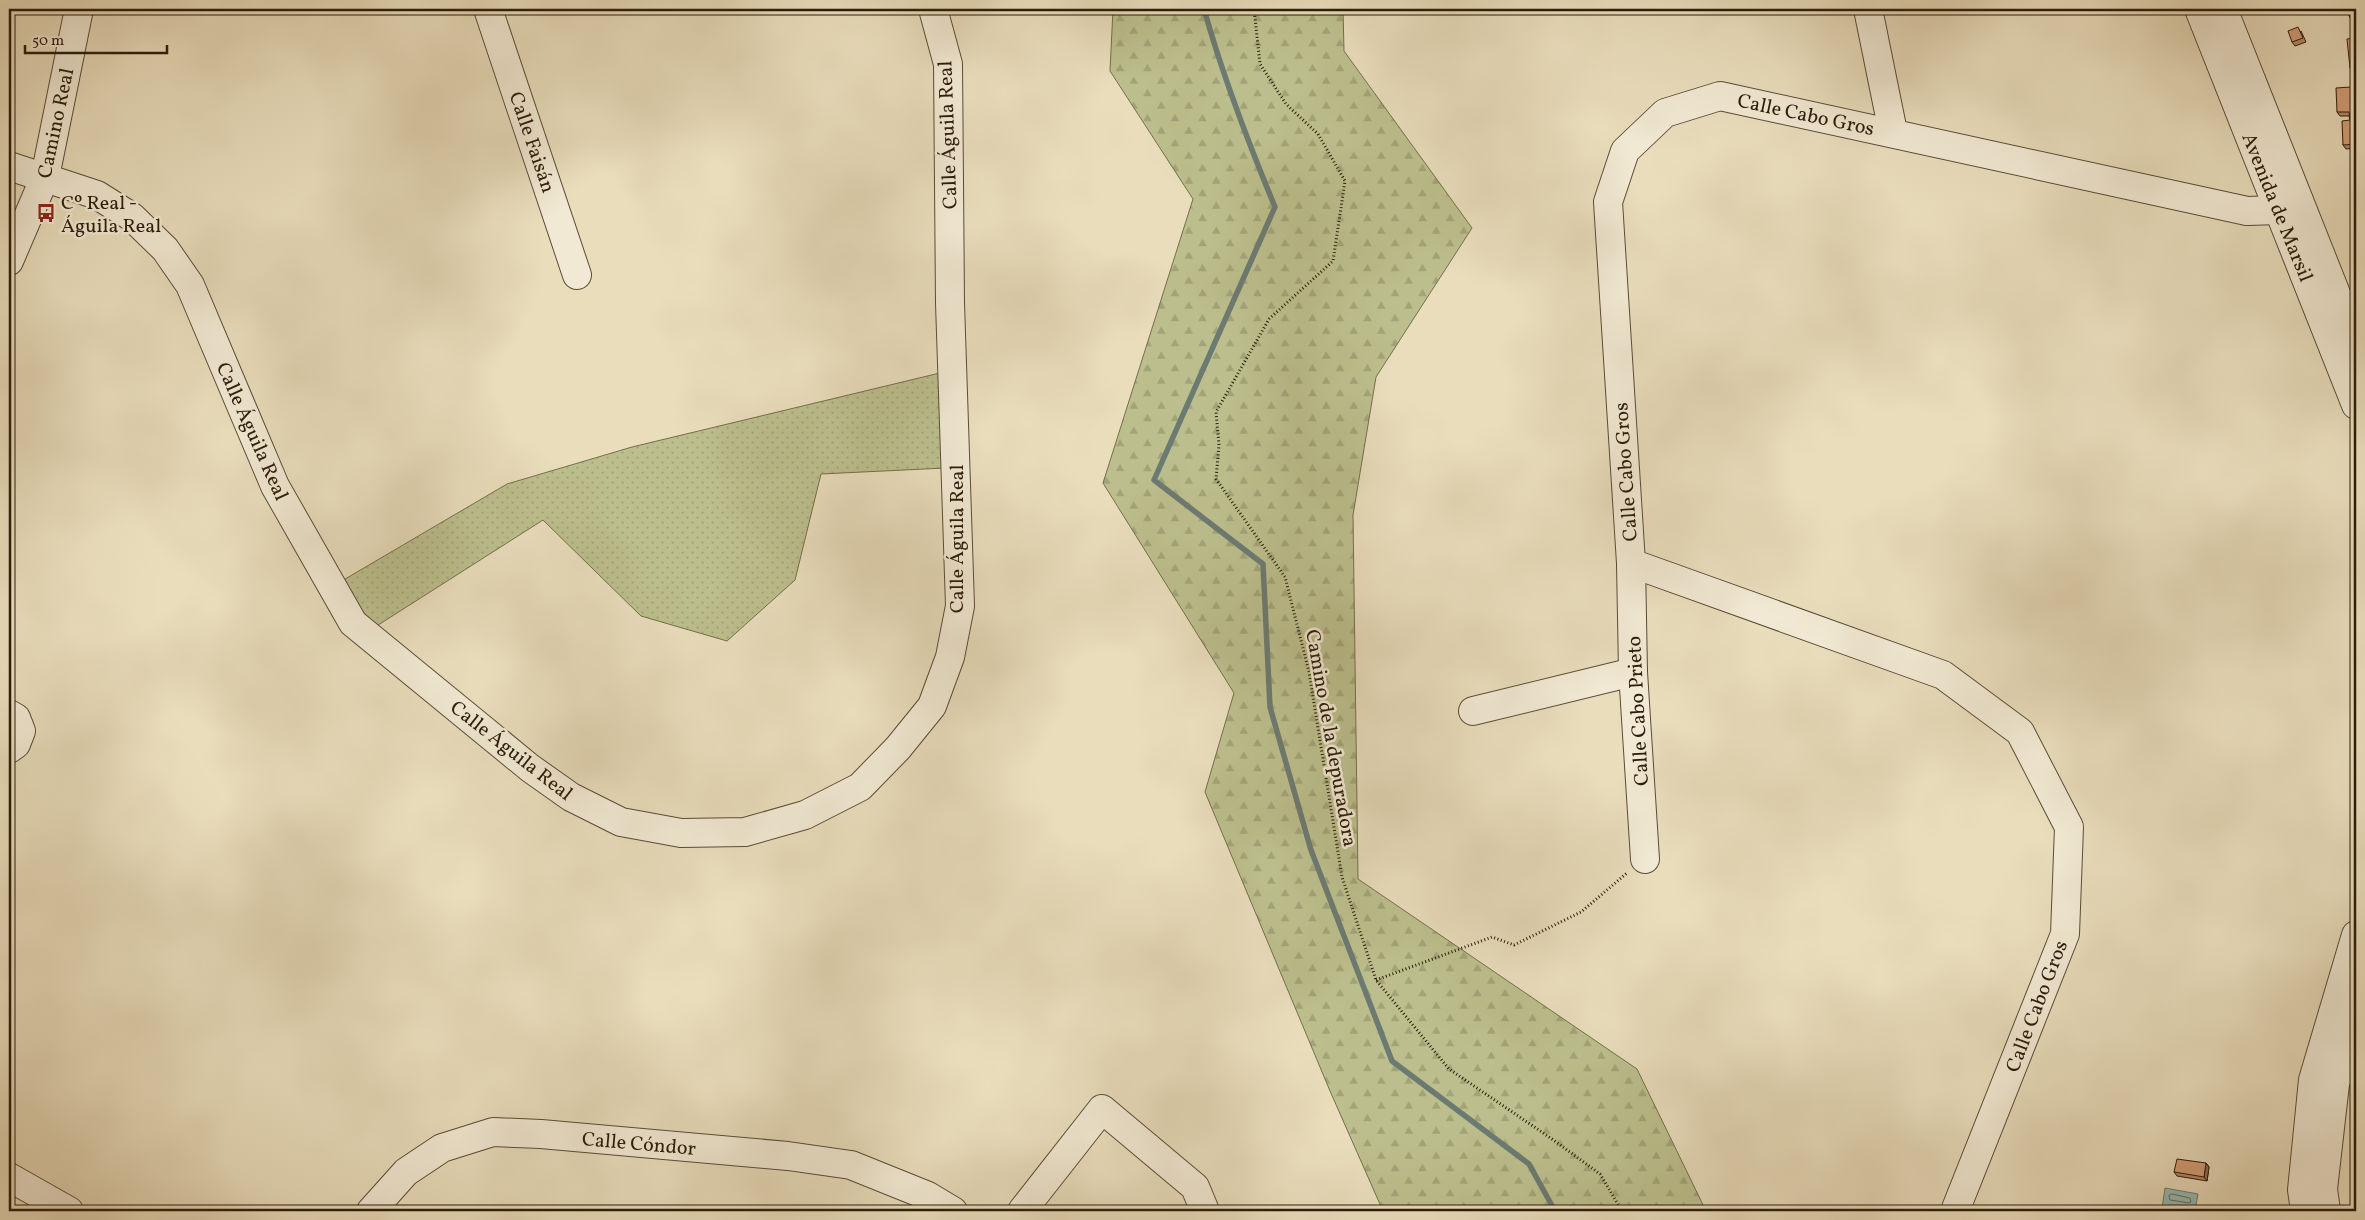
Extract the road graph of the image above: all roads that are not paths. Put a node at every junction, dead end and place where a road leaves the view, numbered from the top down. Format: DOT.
graph roads {
  1 [pos="79,9"];
  2 [pos="488,9"];
  3 [pos="933,9"];
  4 [pos="1868,9"];
  5 [pos="2199,9"];
  6 [pos="2223,9"];
  7 [pos="1893,132"];
  8 [pos="9,166"];
  9 [pos="45,177"];
  10 [pos="2289,205"];
  11 [pos="9,261"];
  12 [pos="577,275"];
  13 [pos="2356,344"];
  14 [pos="2356,405"];
  15 [pos="1631,563"];
  16 [pos="1633,672"];
  17 [pos="1473,711"];
  18 [pos="9,714"];
  19 [pos="9,749"];
  20 [pos="1645,859"];
  21 [pos="2356,935"];
  22 [pos="2356,1012"];
  23 [pos="9,1177"];
  24 [pos="924,1203"];
  25 [pos="69,1211"];
  26 [pos="371,1211"];
  27 [pos="953,1211"];
  28 [pos="1022,1211"];
  29 [pos="1205,1211"];
  30 [pos="1955,1211"];
  31 [pos="2305,1211"];
  32 [pos="2326,1211"];
  1 -- 9 [label="street, Camino Real"];
  2 -- 12 [label="street, Calle Faisán"];
  3 -- 9 [label="street, Calle Águila Real"];
  4 -- 7 [label="street"];
  5 -- 10 [label="street, Avenida de Marsil"];
  6 -- 10 [label="street, Avenida de Marsil"];
  7 -- 10 [label="street, Calle Cabo Gros"];
  7 -- 15 [label="street, Calle Cabo Gros"];
  8 -- 9 [label="street, Calle Águila Real"];
  9 -- 11 [label="street, Camino Real"];
  10 -- 13 [label="street, Avenida de Marsil"];
  10 -- 14 [label="street, Avenida de Marsil"];
  15 -- 16 [label="street, Calle Cabo Prieto"];
  15 -- 30 [label="street, Calle Cabo Gros"];
  16 -- 17 [label="street"];
  16 -- 20 [label="street, Calle Cabo Prieto"];
  18 -- 19 [label="street"];
  21 -- 31 [label="street"];
  22 -- 32 [label="street"];
  23 -- 25 [label="street"];
  24 -- 26 [label="street, Calle Cóndor"];
  24 -- 27 [label="street, Calle Cóndor"];
  28 -- 29 [label="street"];
}
